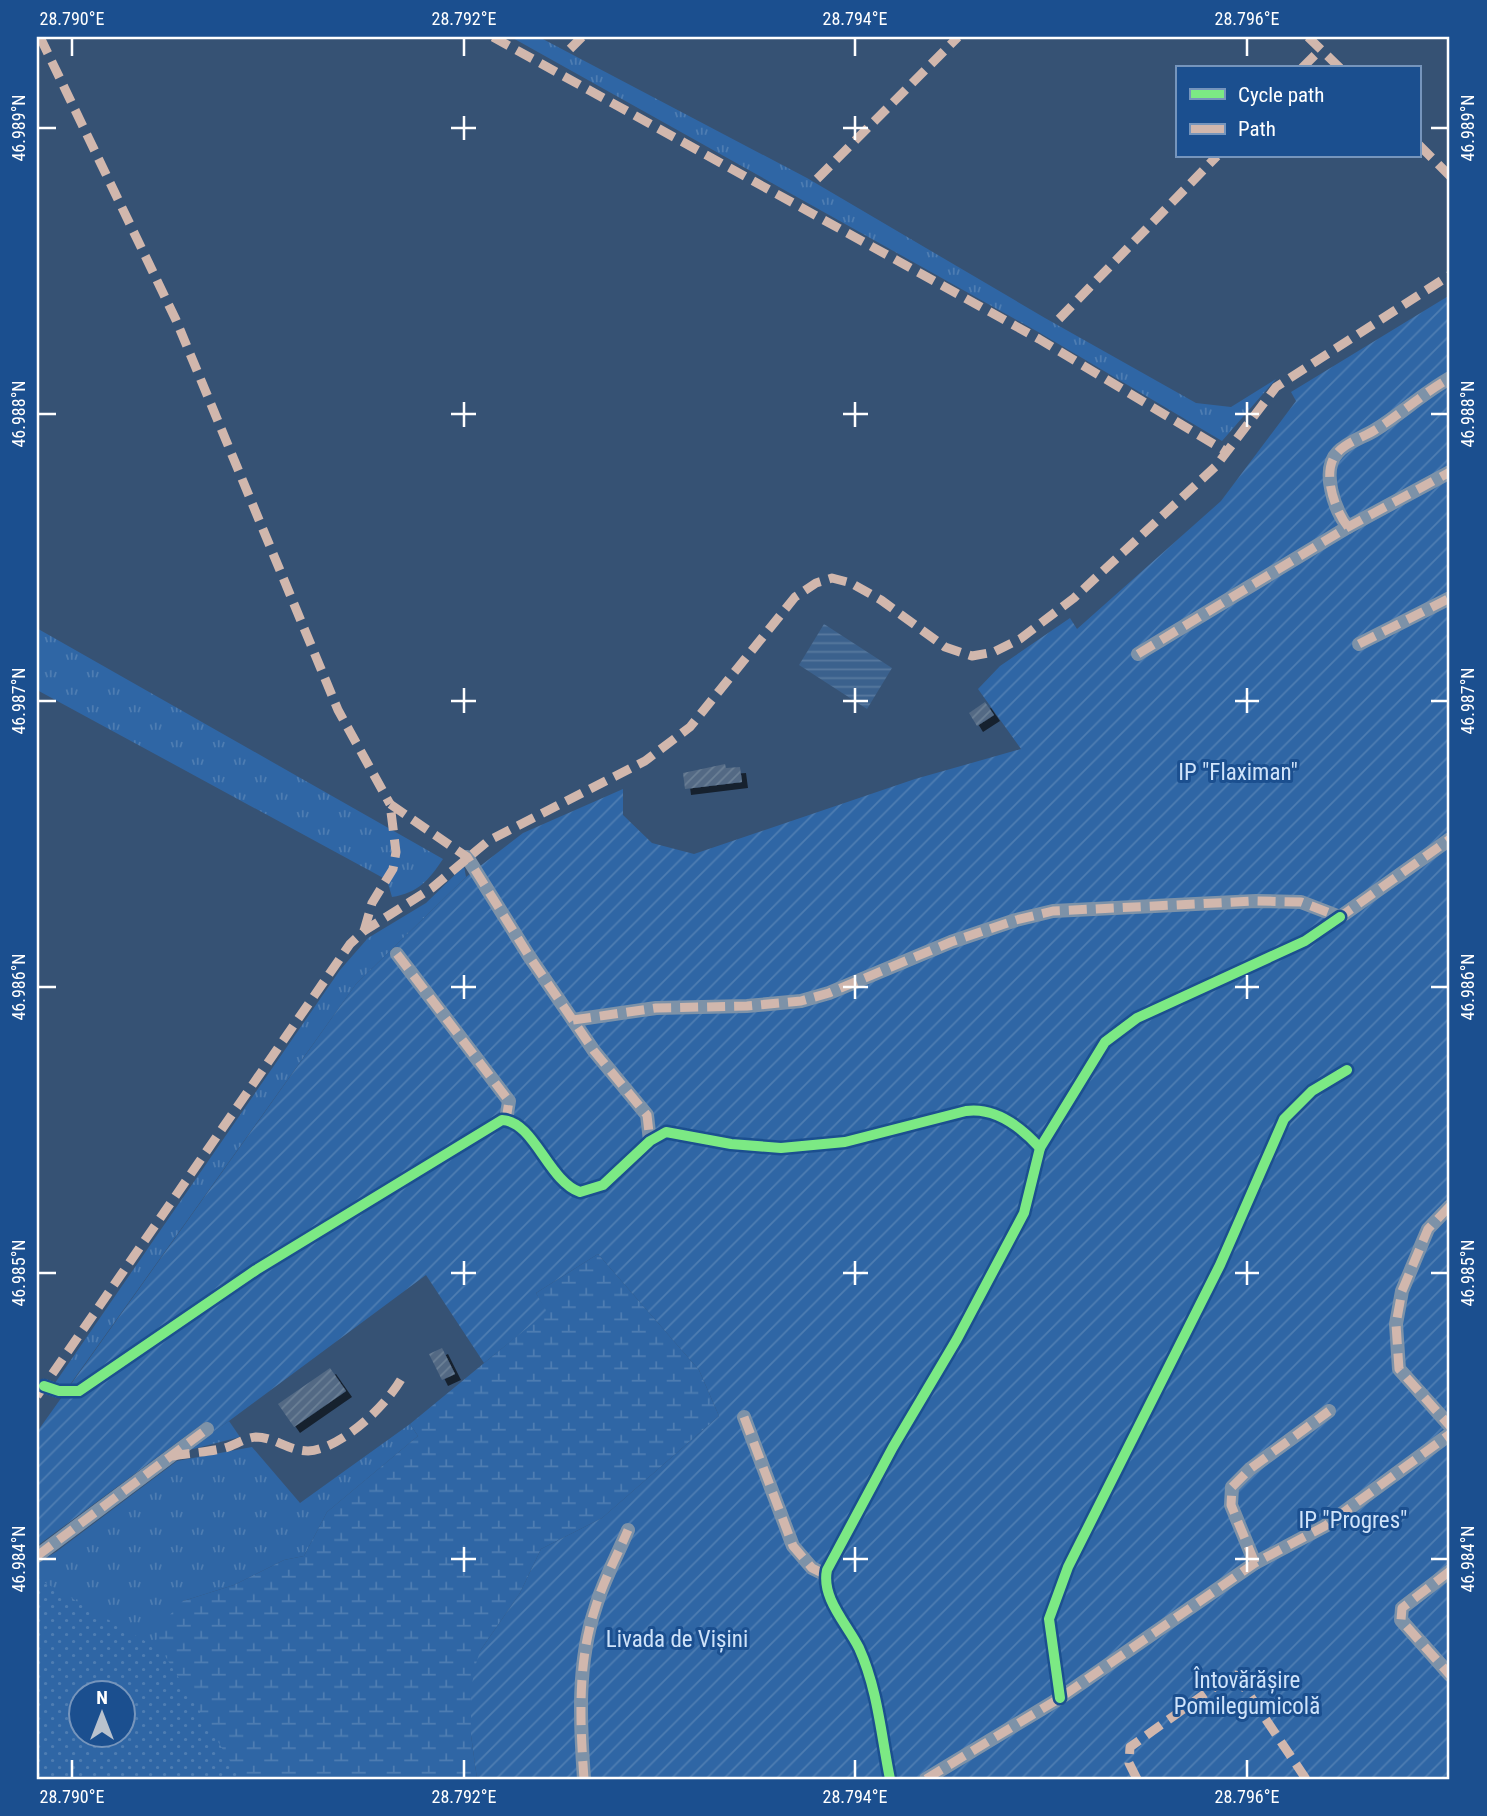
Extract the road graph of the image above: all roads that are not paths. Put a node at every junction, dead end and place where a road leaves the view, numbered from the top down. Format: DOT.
graph roads {
  1 [pos="1450,378"];
  2 [pos="1450,472"];
  3 [pos="1348,527"];
  4 [pos="1450,597"];
  5 [pos="1359,644"];
  6 [pos="1138,654"];
  7 [pos="1450,839"];
  8 [pos="467,858"];
  9 [pos="1340,917"];
  10 [pos="397,954"];
  11 [pos="573,1020"];
  12 [pos="1347,1070"];
  13 [pos="506,1120"];
  14 [pos="650,1141"];
  15 [pos="1040,1148"];
  16 [pos="1450,1206"];
  17 [pos="44,1387"];
  18 [pos="1329,1411"];
  19 [pos="744,1417"];
  20 [pos="1450,1426"];
  21 [pos="208,1429"];
  22 [pos="1450,1434"];
  23 [pos="628,1530"];
  24 [pos="37,1556"];
  25 [pos="1255,1563"];
  26 [pos="1450,1571"];
  27 [pos="826,1575"];
  28 [pos="1450,1675"];
  29 [pos="1060,1698"];
  30 [pos="584,1779"];
  31 [pos="890,1779"];
  32 [pos="926,1779"];
  1 -- 3 [label="street"];
  2 -- 3 [label="street"];
  3 -- 6 [label="street"];
  4 -- 5 [label="street"];
  7 -- 9 [label="street"];
  8 -- 11 [label="street"];
  9 -- 11 [label="street"];
  9 -- 15 [label="street"];
  10 -- 13 [label="street"];
  11 -- 14 [label="street"];
  12 -- 29 [label="street"];
  13 -- 14 [label="street"];
  13 -- 17 [label="street"];
  14 -- 15 [label="street"];
  15 -- 27 [label="street"];
  16 -- 20 [label="street"];
  18 -- 25 [label="street"];
  19 -- 27 [label="street"];
  21 -- 24 [label="street"];
  22 -- 25 [label="street"];
  23 -- 30 [label="street"];
  25 -- 29 [label="street"];
  26 -- 28 [label="street"];
  27 -- 31 [label="street"];
  29 -- 32 [label="street"];
}
